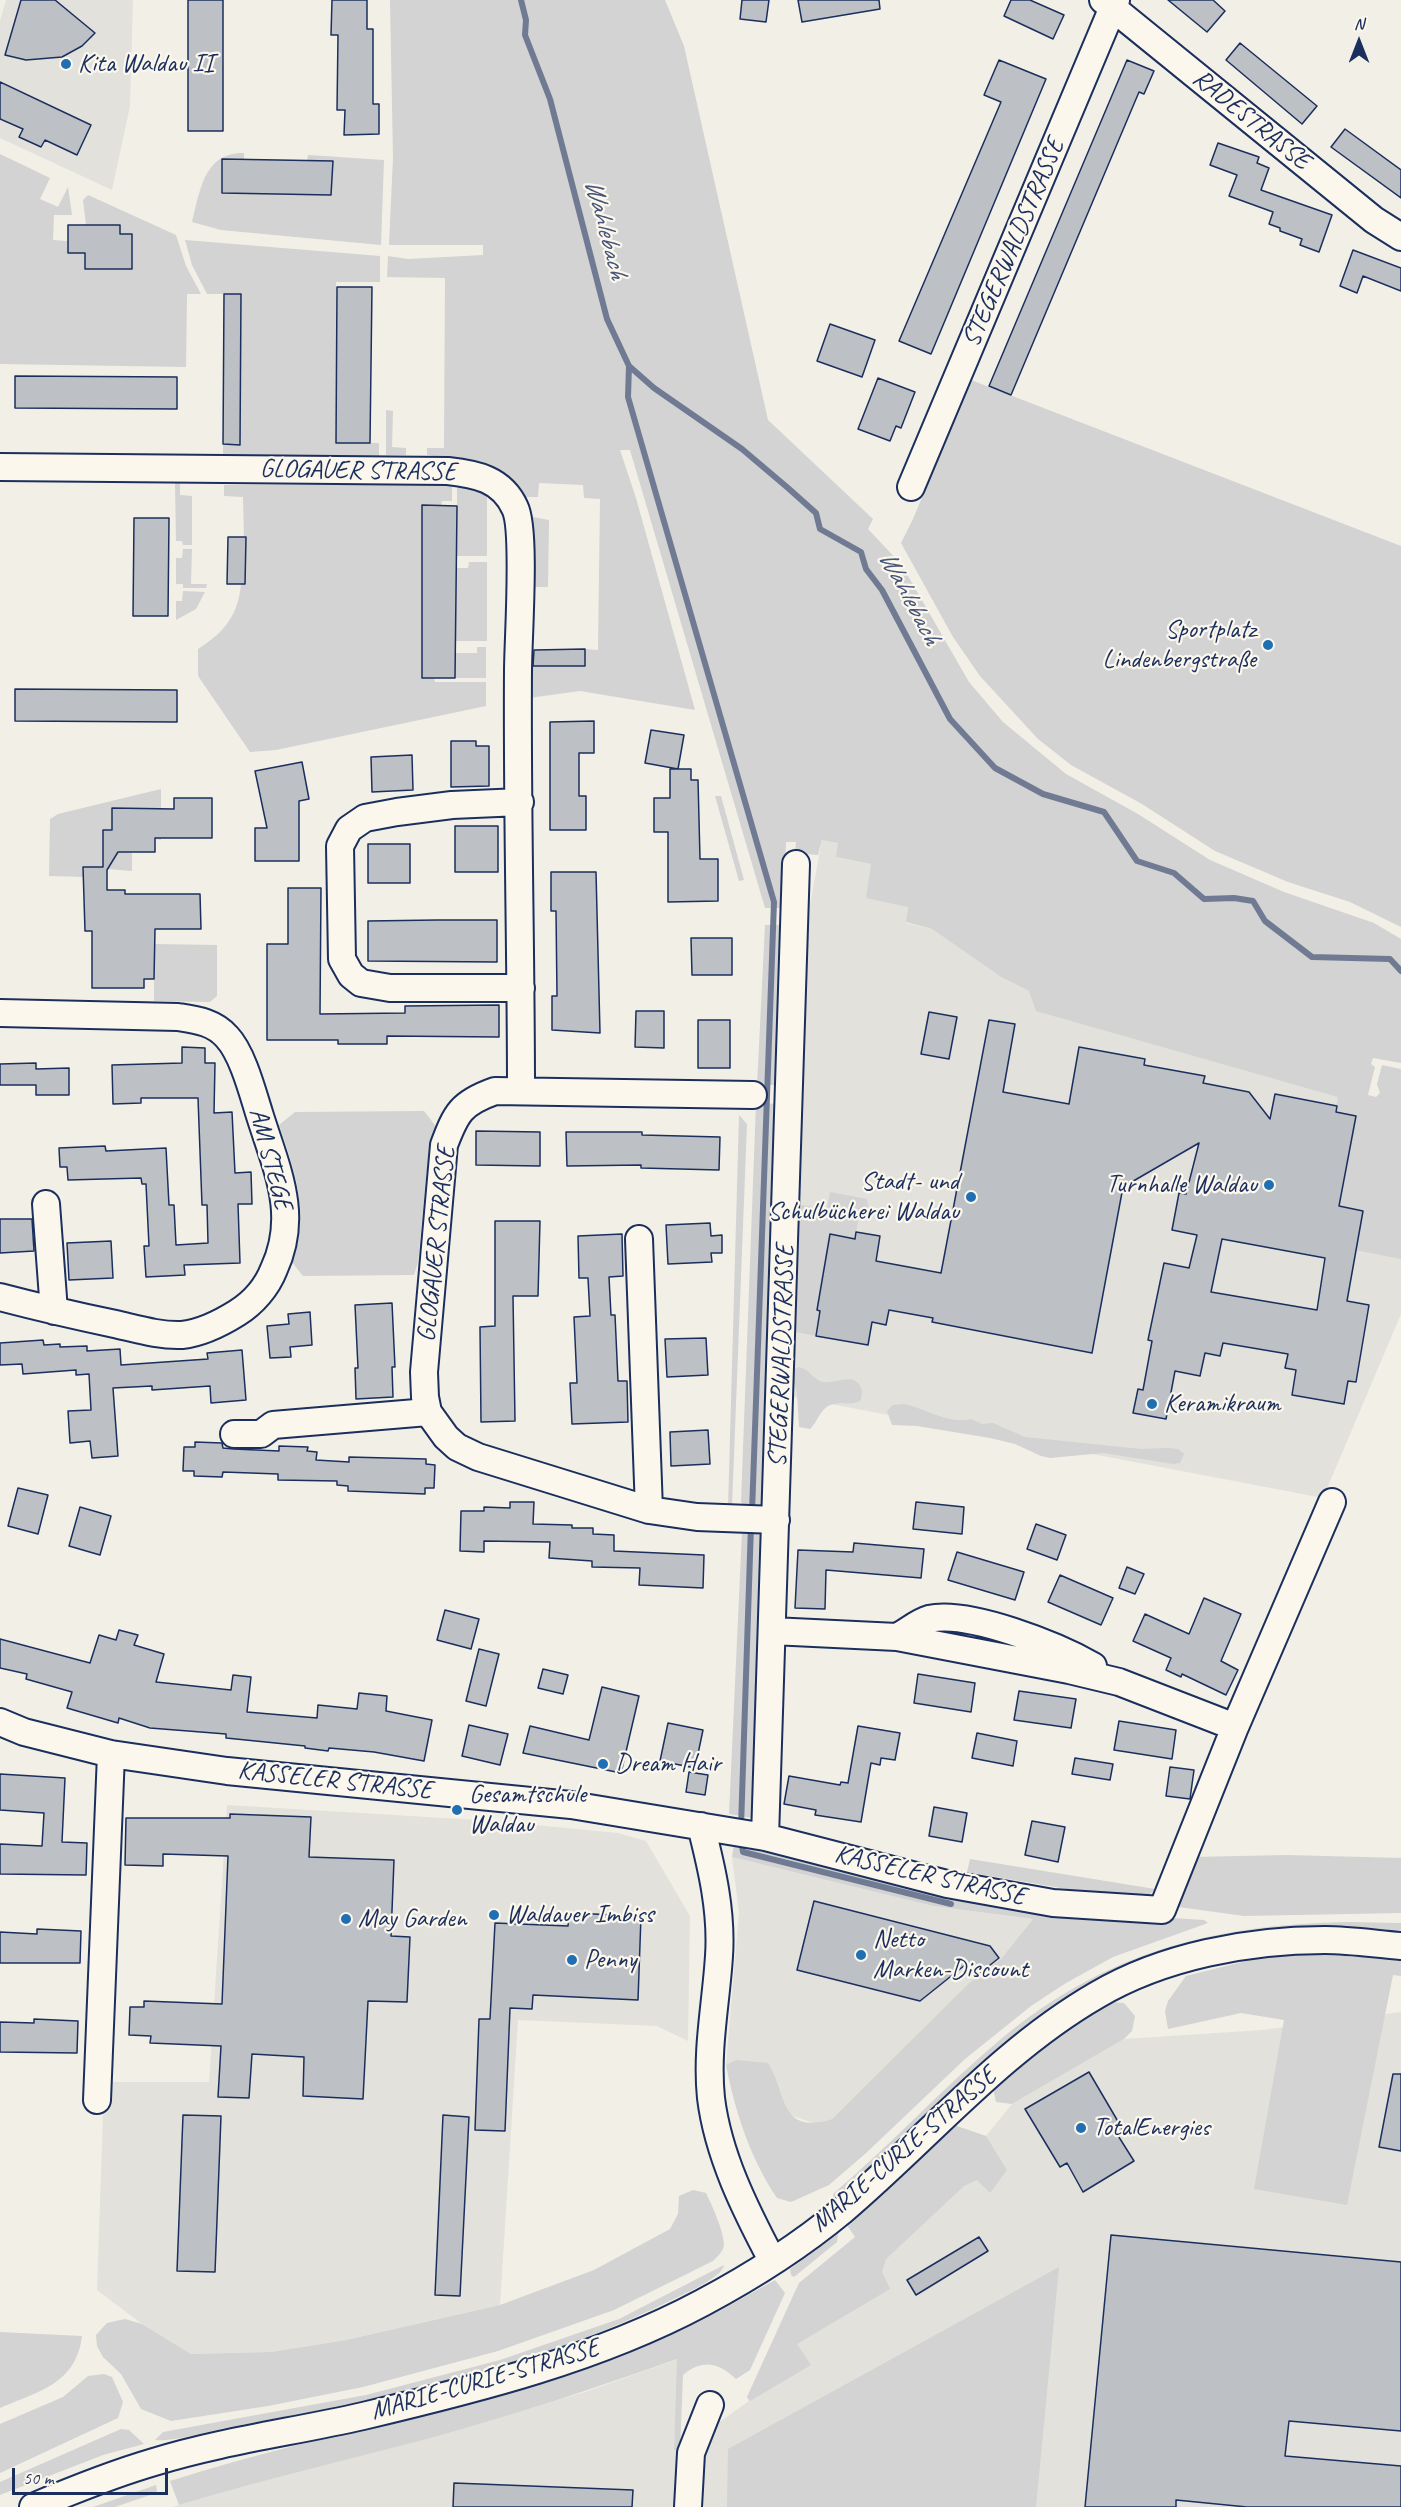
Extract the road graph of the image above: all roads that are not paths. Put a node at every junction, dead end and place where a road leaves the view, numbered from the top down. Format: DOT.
graph roads {
  1 [pos="1111,3"];
  2 [pos="1401,237"];
  3 [pos="0,467"];
  4 [pos="911,487"];
  5 [pos="520,802"];
  6 [pos="796,864"];
  7 [pos="521,988"];
  8 [pos="0,1013"];
  9 [pos="521,1090"];
  10 [pos="753,1095"];
  11 [pos="46,1203"];
  12 [pos="639,1239"];
  13 [pos="0,1297"];
  14 [pos="54,1311"];
  15 [pos="428,1412"];
  16 [pos="234,1434"];
  17 [pos="1332,1502"];
  18 [pos="649,1510"];
  19 [pos="760,1520"];
  20 [pos="772,1631"];
  21 [pos="0,1722"];
  22 [pos="1235,1727"];
  23 [pos="111,1754"];
  24 [pos="701,1826"];
  25 [pos="748,1833"];
  26 [pos="1401,1946"];
  27 [pos="97,2100"];
  28 [pos="772,2260"];
  29 [pos="710,2405"];
  30 [pos="33,2507"];
  31 [pos="688,2507"];
  1 -- 2 [label="street, RADESTRASSE"];
  1 -- 4 [label="street, STEGERWALDSTRASSE"];
  3 -- 5 [label="street, GLOGAUER STRASSE"];
  5 -- 7 [label="street, GLOGAUER STRASSE"];
  5 -- 7 [label="street"];
  6 -- 19 [label="street, STEGERWALDSTRASSE"];
  7 -- 9 [label="street, GLOGAUER STRASSE"];
  8 -- 14 [label="street, AM STEGE"];
  9 -- 10 [label="street, GLOGAUER STRASSE"];
  9 -- 15 [label="street, GLOGAUER STRASSE"];
  11 -- 14 [label="street"];
  12 -- 18 [label="street"];
  13 -- 14 [label="street, AM STEGE"];
  15 -- 16 [label="street"];
  15 -- 18 [label="street"];
  17 -- 22 [label="street"];
  18 -- 19 [label="street"];
  19 -- 20 [label="street, STEGERWALDSTRASSE"];
  20 -- 22 [label="street"];
  20 -- 25 [label="street, STEGERWALDSTRASSE"];
  21 -- 23 [label="street, KASSELER STRASSE"];
  22 -- 25 [label="street, KASSELER STRASSE"];
  23 -- 24 [label="street, KASSELER STRASSE"];
  23 -- 27 [label="street"];
  24 -- 25 [label="street, KASSELER STRASSE"];
  24 -- 28 [label="street"];
  26 -- 28 [label="street, MARIE-CURIE-STRASSE"];
  28 -- 30 [label="street, MARIE-CURIE-STRASSE"];
  29 -- 31 [label="street"];
}
